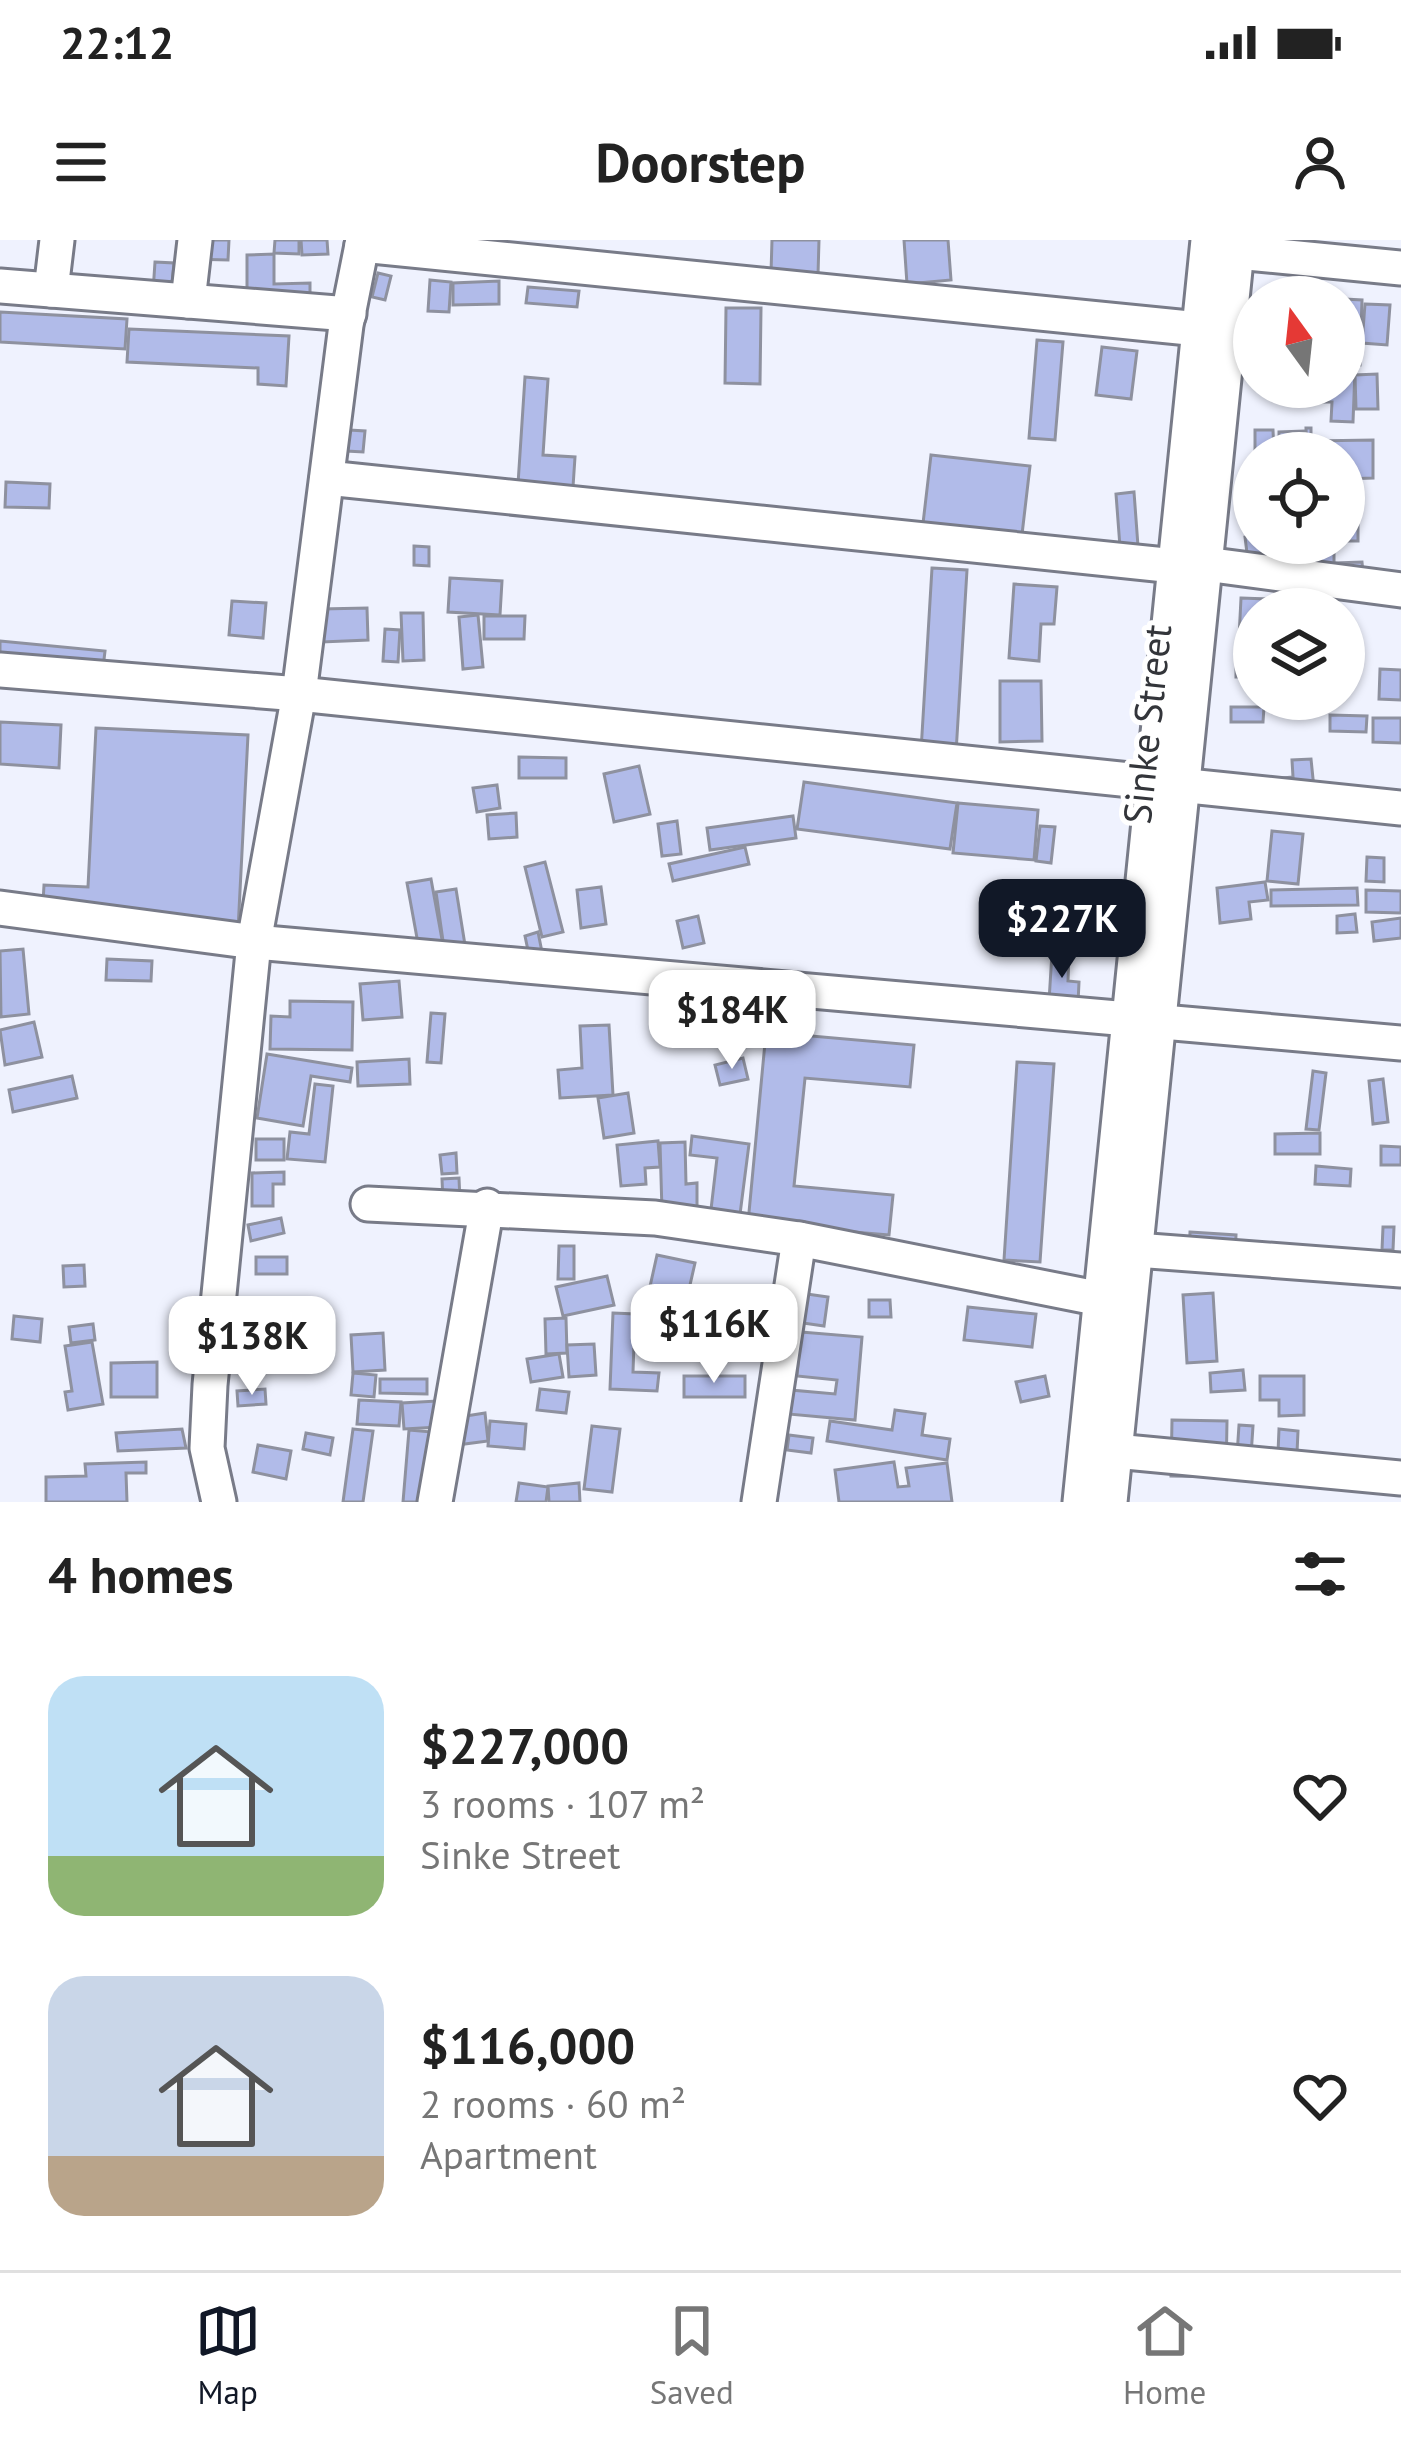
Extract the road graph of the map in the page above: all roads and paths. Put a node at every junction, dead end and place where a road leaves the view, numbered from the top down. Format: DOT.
graph roads {
  1 [pos="56,240"];
  2 [pos="195,240"];
  3 [pos="362,242"];
  4 [pos="1228,244"];
  5 [pos="1401,268"];
  6 [pos="0,286"];
  7 [pos="51,290"];
  8 [pos="188,301"];
  9 [pos="349,314"];
  10 [pos="1199,329"];
  11 [pos="327,478"];
  12 [pos="1190,565"];
  13 [pos="1401,590"];
  14 [pos="0,670"];
  15 [pos="299,694"];
  16 [pos="1168,785"];
  17 [pos="1401,808"];
  18 [pos="0,908"];
  19 [pos="254,942"];
  20 [pos="1144,1020"];
  21 [pos="1401,1043"];
  22 [pos="368,1204"];
  23 [pos="487,1206"];
  24 [pos="799,1239"];
  25 [pos="1136,1250"];
  26 [pos="1401,1270"];
  27 [pos="1101,1299"];
  28 [pos="1115,1451"];
  29 [pos="1401,1478"];
  30 [pos="219,1502"];
  31 [pos="435,1502"];
  32 [pos="759,1502"];
  33 [pos="1080,1502"];
  34 [pos="1110,1502"];
  1 -- 7 [label="street"];
  2 -- 8 [label="street"];
  3 -- 9 [label="street"];
  3 -- 10 [label="street"];
  4 -- 5 [label="street"];
  4 -- 10 [label="street, Sinke Street"];
  4 -- 12 [label="street, Sinke Street"];
  6 -- 7 [label="street"];
  7 -- 8 [label="street"];
  8 -- 9 [label="street"];
  9 -- 11 [label="street"];
  10 -- 12 [label="street, Sinke Street"];
  11 -- 12 [label="street"];
  11 -- 15 [label="street"];
  12 -- 13 [label="street"];
  12 -- 16 [label="street, Sinke Street"];
  14 -- 15 [label="street"];
  15 -- 16 [label="street"];
  15 -- 19 [label="street"];
  16 -- 17 [label="street"];
  16 -- 20 [label="street, Sinke Street"];
  18 -- 19 [label="street"];
  19 -- 20 [label="street"];
  19 -- 30 [label="street"];
  20 -- 21 [label="street"];
  20 -- 25 [label="street, Sinke Street"];
  20 -- 27 [label="street, Sinke Street"];
  22 -- 23 [label="street"];
  23 -- 24 [label="street"];
  23 -- 31 [label="street"];
  24 -- 27 [label="street"];
  24 -- 32 [label="street"];
  25 -- 26 [label="street"];
  25 -- 28 [label="street, Sinke Street"];
  27 -- 33 [label="street, Sinke Street"];
  28 -- 29 [label="street"];
  28 -- 34 [label="street, Sinke Street"];
}
